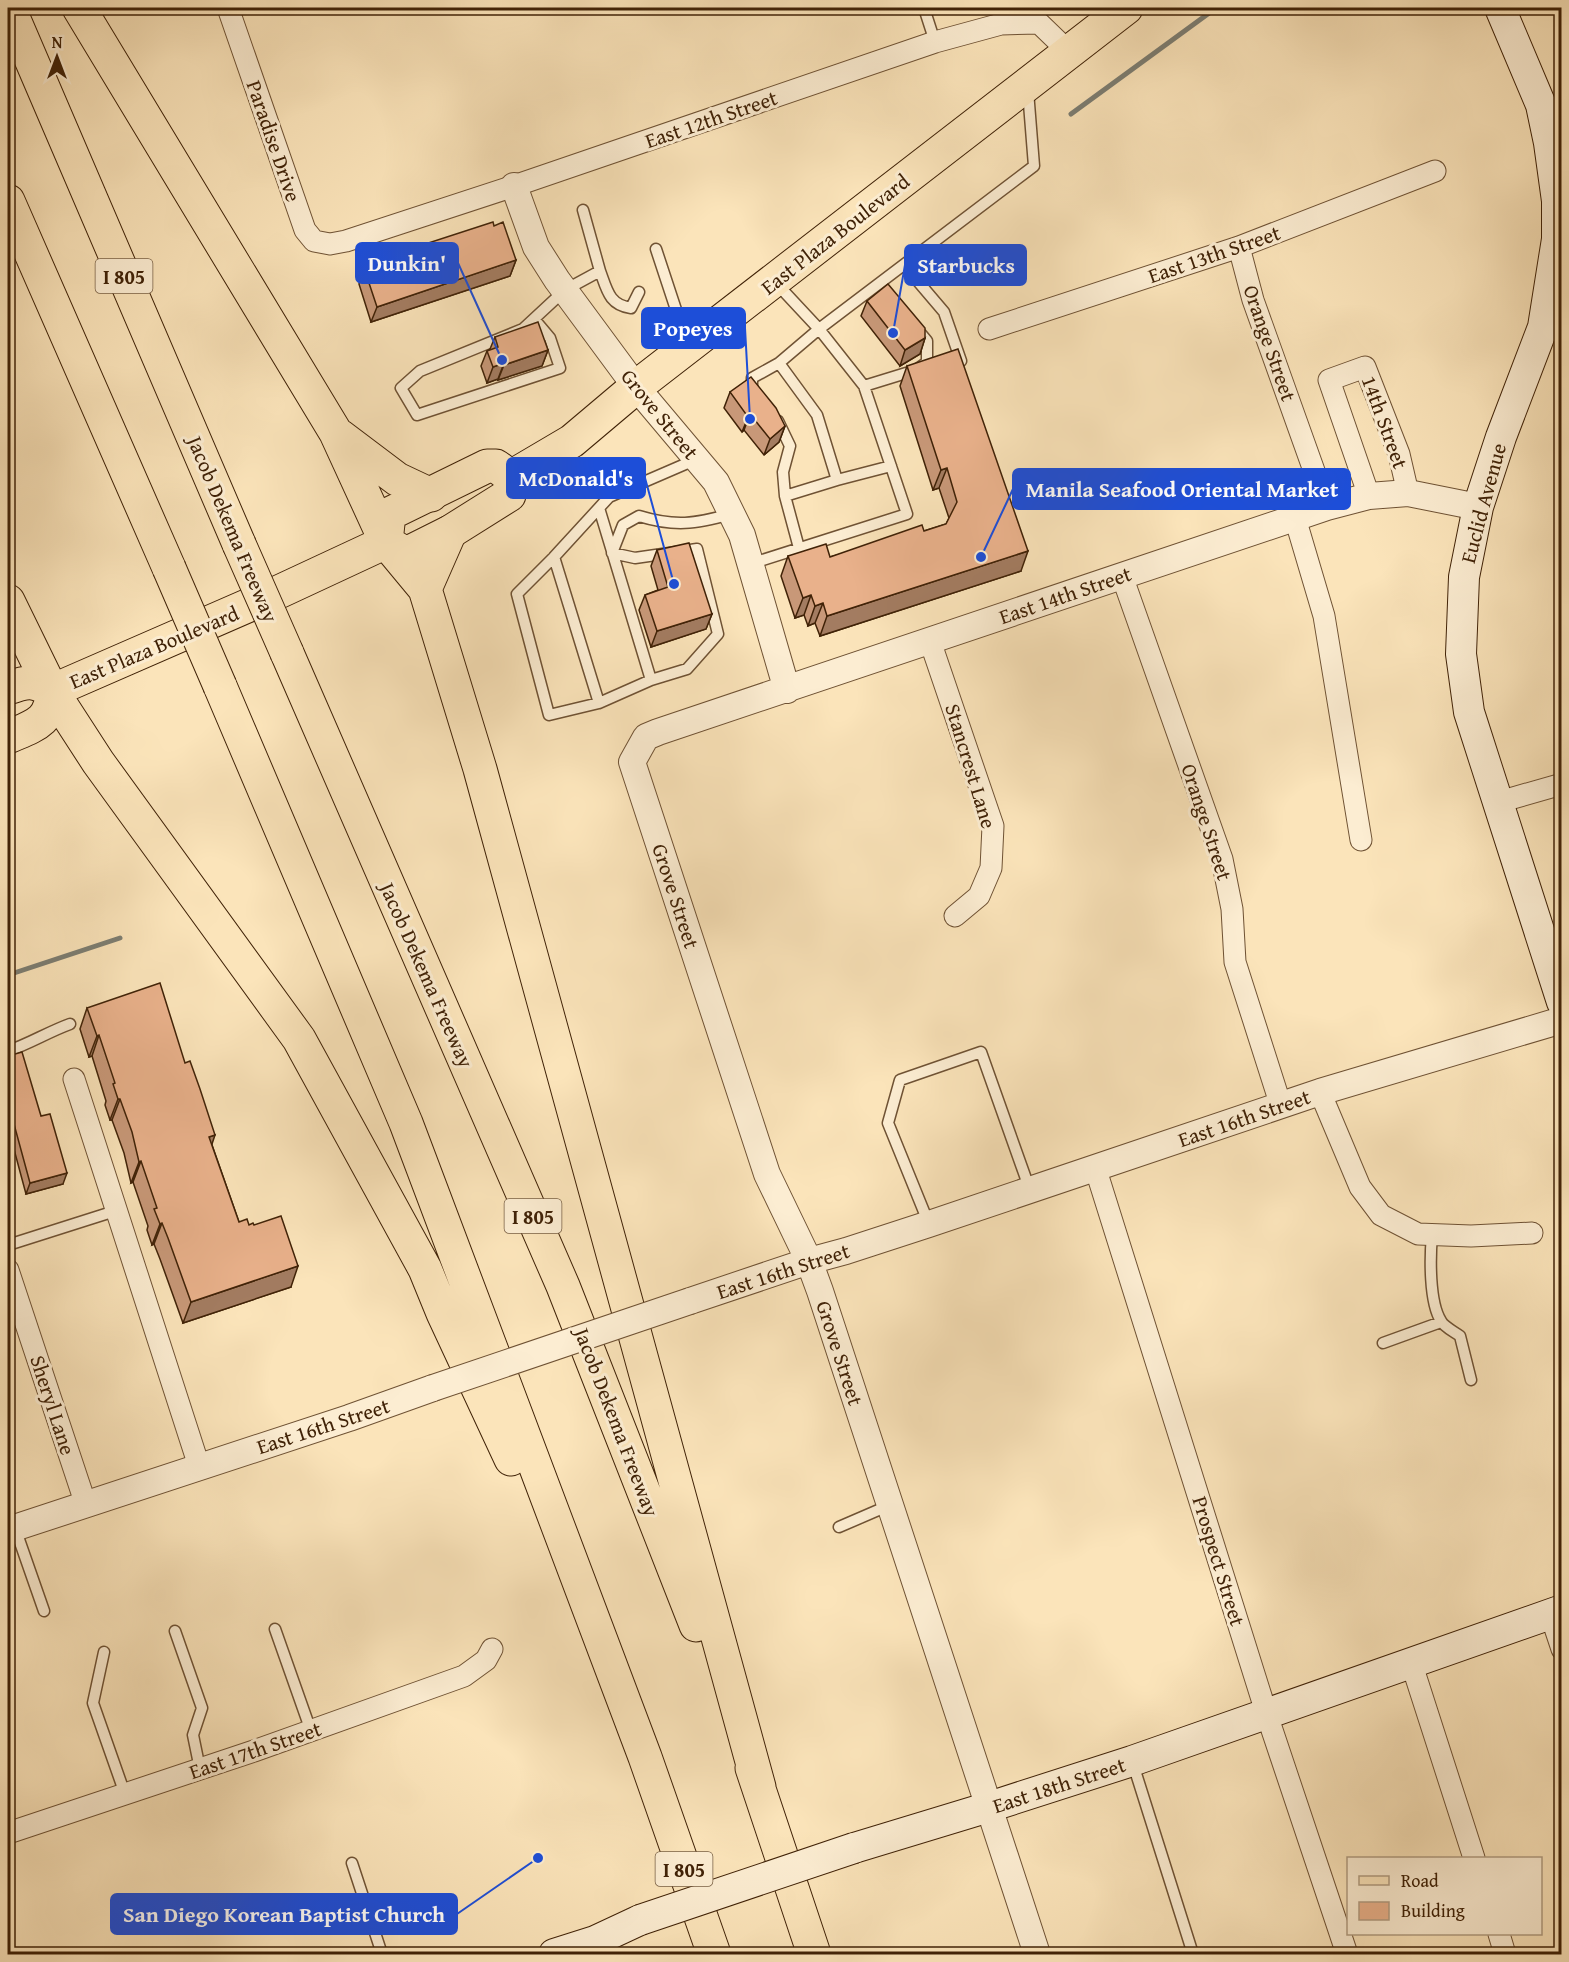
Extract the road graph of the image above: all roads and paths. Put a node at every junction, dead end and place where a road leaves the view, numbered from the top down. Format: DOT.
graph roads {
  1 [pos="9,8"];
  2 [pos="79,8"];
  3 [pos="924,8"];
  4 [pos="1126,8"];
  5 [pos="1500,8"];
  6 [pos="233,9"];
  7 [pos="935,42"];
  8 [pos="1069,52"];
  9 [pos="1027,84"];
  10 [pos="1435,171"];
  11 [pos="514,186"];
  12 [pos="8,201"];
  13 [pos="584,210"];
  14 [pos="346,241"];
  15 [pos="1239,247"];
  16 [pos="656,249"];
  17 [pos="904,265"];
  18 [pos="600,271"];
  19 [pos="774,281"];
  20 [pos="565,290"];
  21 [pos="639,292"];
  22 [pos="906,316"];
  23 [pos="534,319"];
  24 [pos="819,329"];
  25 [pos="990,329"];
  26 [pos="688,348"];
  27 [pos="779,363"];
  28 [pos="963,367"];
  29 [pos="864,386"];
  30 [pos="636,387"];
  31 [pos="758,397"];
  32 [pos="771,412"];
  33 [pos="336,433"];
  34 [pos="697,459"];
  35 [pos="891,466"];
  36 [pos="511,477"];
  37 [pos="837,480"];
  38 [pos="1408,493"];
  39 [pos="431,495"];
  40 [pos="785,496"];
  41 [pos="1369,496"];
  42 [pos="1327,507"];
  43 [pos="1478,507"];
  44 [pos="598,508"];
  45 [pos="731,514"];
  46 [pos="1295,518"];
  47 [pos="450,532"];
  48 [pos="386,542"];
  49 [pos="799,548"];
  50 [pos="612,554"];
  51 [pos="554,556"];
  52 [pos="750,564"];
  53 [pos="1122,576"];
  54 [pos="425,589"];
  55 [pos="8,601"];
  56 [pos="930,641"];
  57 [pos="651,680"];
  58 [pos="8,688"];
  59 [pos="787,690"];
  60 [pos="52,691"];
  61 [pos="598,703"];
  62 [pos="658,732"];
  63 [pos="8,737"];
  64 [pos="1562,784"];
  65 [pos="1499,802"];
  66 [pos="1361,840"];
  67 [pos="955,916"];
  68 [pos="1562,1002"];
  69 [pos="1562,1020"];
  70 [pos="70,1024"];
  71 [pos="8,1051"];
  72 [pos="74,1079"];
  73 [pos="1320,1092"];
  74 [pos="1281,1106"];
  75 [pos="1095,1167"];
  76 [pos="1030,1190"];
  77 [pos="115,1210"];
  78 [pos="929,1224"];
  79 [pos="1532,1233"];
  80 [pos="1432,1235"];
  81 [pos="8,1245"];
  82 [pos="809,1261"];
  83 [pos="8,1270"];
  84 [pos="15,1318"];
  85 [pos="1441,1322"];
  86 [pos="1383,1343"];
  87 [pos="1471,1380"];
  88 [pos="199,1466"];
  89 [pos="86,1505"];
  90 [pos="890,1505"];
  91 [pos="839,1527"];
  92 [pos="11,1529"];
  93 [pos="44,1611"];
  94 [pos="1556,1612"];
  95 [pos="275,1629"];
  96 [pos="175,1631"];
  97 [pos="492,1649"];
  98 [pos="1562,1649"];
  99 [pos="104,1652"];
  100 [pos="1411,1662"];
  101 [pos="1266,1712"];
  102 [pos="310,1731"];
  103 [pos="1132,1761"];
  104 [pos="200,1769"];
  105 [pos="655,1784"];
  106 [pos="759,1787"];
  107 [pos="125,1794"];
  108 [pos="990,1808"];
  109 [pos="8,1833"];
  110 [pos="1474,1857"];
  111 [pos="352,1863"];
  112 [pos="1499,1935"];
  113 [pos="597,1948"];
  114 [pos="382,1954"];
  115 [pos="554,1954"];
  116 [pos="714,1954"];
  117 [pos="814,1954"];
  118 [pos="1037,1954"];
  119 [pos="1194,1954"];
  120 [pos="1347,1954"];
  121 [pos="1505,1954"];
  1 -- 106 [label="main road, Jacob Dekema Freeway / I 805, bridge"];
  2 -- 33 [label="main road"];
  3 -- 7 [label="lane"];
  4 -- 8 [label="main road, East Plaza Boulevard"];
  5 -- 43 [label="main road, Euclid Avenue"];
  6 -- 14 [label="street, Paradise Drive"];
  7 -- 8 [label="street, East 12th Street"];
  7 -- 11 [label="street, East 12th Street"];
  8 -- 9 [label="main road, East Plaza Boulevard"];
  9 -- 17 [label="lane"];
  9 -- 19 [label="main road, East Plaza Boulevard"];
  10 -- 15 [label="street, East 13th Street"];
  11 -- 14 [label="street, East 12th Street"];
  11 -- 20 [label="street, Grove Street"];
  12 -- 105 [label="main road, I 805, bridge"];
  13 -- 18 [label="lane"];
  15 -- 25 [label="street, East 13th Street"];
  15 -- 42 [label="street, Orange Street"];
  16 -- 26 [label="lane"];
  17 -- 24 [label="lane"];
  17 -- 28 [label="lane"];
  18 -- 20 [label="lane"];
  18 -- 21 [label="lane"];
  19 -- 24 [label="lane"];
  19 -- 26 [label="main road, East Plaza Boulevard"];
  20 -- 23 [label="lane"];
  20 -- 30 [label="street, Grove Street"];
  22 -- 29 [label="lane"];
  23 -- 23 [label="lane"];
  24 -- 27 [label="lane"];
  24 -- 29 [label="lane"];
  26 -- 30 [label="main road, East Plaza Boulevard"];
  27 -- 31 [label="lane"];
  27 -- 37 [label="lane"];
  29 -- 35 [label="lane"];
  30 -- 34 [label="street, Grove Street"];
  30 -- 36 [label="main road, East Plaza Boulevard"];
  32 -- 40 [label="lane"];
  33 -- 39 [label="main road"];
  33 -- 48 [label="main road"];
  34 -- 44 [label="lane"];
  34 -- 45 [label="street, Grove Street"];
  35 -- 37 [label="lane"];
  35 -- 49 [label="lane"];
  36 -- 39 [label="main road"];
  36 -- 47 [label="main road"];
  37 -- 40 [label="lane"];
  38 -- 41 [label="street, East 14th Street"];
  38 -- 41 [label="street, 14th Street"];
  38 -- 43 [label="street, East 14th Street"];
  39 -- 48 [label="main road"];
  40 -- 49 [label="lane"];
  41 -- 42 [label="street, East 14th Street"];
  42 -- 46 [label="street, East 14th Street"];
  43 -- 65 [label="main road, Euclid Avenue"];
  44 -- 50 [label="lane"];
  44 -- 51 [label="lane"];
  45 -- 50 [label="lane"];
  45 -- 52 [label="street, Grove Street"];
  46 -- 53 [label="street, East 14th Street"];
  46 -- 66 [label="street"];
  47 -- 48 [label="main road"];
  47 -- 54 [label="main road"];
  48 -- 54 [label="main road"];
  48 -- 60 [label="main road, East Plaza Boulevard"];
  49 -- 52 [label="lane"];
  50 -- 57 [label="lane"];
  50 -- 57 [label="lane"];
  51 -- 61 [label="lane"];
  51 -- 61 [label="lane"];
  52 -- 59 [label="street, Grove Street"];
  53 -- 56 [label="street, East 14th Street"];
  53 -- 74 [label="street, Orange Street"];
  54 -- 106 [label="main road"];
  55 -- 60 [label="main road"];
  56 -- 59 [label="street, East 14th Street"];
  56 -- 67 [label="street, Stancrest Lane"];
  57 -- 61 [label="lane"];
  58 -- 60 [label="main road, East Plaza Boulevard"];
  59 -- 62 [label="street, East 14th Street"];
  60 -- 63 [label="main road, East Plaza Boulevard"];
  60 -- 105 [label="main road"];
  62 -- 82 [label="street, Grove Street"];
  64 -- 65 [label="street"];
  65 -- 68 [label="main road, Euclid Avenue"];
  69 -- 73 [label="street, East 16th Street"];
  70 -- 71 [label="lane"];
  72 -- 77 [label="street"];
  73 -- 74 [label="street, East 16th Street"];
  73 -- 80 [label="street"];
  74 -- 75 [label="street, East 16th Street"];
  75 -- 76 [label="street, East 16th Street"];
  75 -- 101 [label="street, Prospect Street"];
  76 -- 78 [label="street, East 16th Street"];
  76 -- 78 [label="lane"];
  77 -- 81 [label="lane"];
  77 -- 88 [label="street"];
  78 -- 82 [label="street, East 16th Street"];
  79 -- 80 [label="street"];
  80 -- 85 [label="lane"];
  82 -- 88 [label="street, East 16th Street, bridge"];
  82 -- 90 [label="street, Grove Street"];
  83 -- 84 [label="street, Sheryl Lane"];
  84 -- 89 [label="street, Sheryl Lane"];
  85 -- 86 [label="lane"];
  85 -- 87 [label="lane"];
  88 -- 89 [label="street, East 16th Street"];
  89 -- 92 [label="street, East 16th Street"];
  90 -- 91 [label="lane"];
  90 -- 108 [label="street, Grove Street"];
  92 -- 93 [label="lane"];
  94 -- 98 [label="street"];
  94 -- 100 [label="main road, East 18th Street"];
  95 -- 102 [label="lane"];
  96 -- 104 [label="lane"];
  97 -- 102 [label="street, East 17th Street"];
  99 -- 107 [label="lane"];
  100 -- 101 [label="main road, East 18th Street"];
  100 -- 110 [label="street"];
  101 -- 103 [label="main road, East 18th Street"];
  101 -- 120 [label="street, Prospect Street"];
  102 -- 104 [label="street, East 17th Street"];
  103 -- 108 [label="main road, East 18th Street"];
  103 -- 119 [label="lane"];
  104 -- 107 [label="street, East 17th Street"];
  105 -- 116 [label="main road, I 805"];
  106 -- 117 [label="main road, Jacob Dekema Freeway / I 805"];
  107 -- 109 [label="street, East 17th Street"];
  108 -- 113 [label="main road, East 18th Street, bridge"];
  108 -- 118 [label="street, Grove Street"];
  111 -- 114 [label="lane"];
  112 -- 121 [label="street"];
  113 -- 115 [label="main road, East 18th Street"];
}
